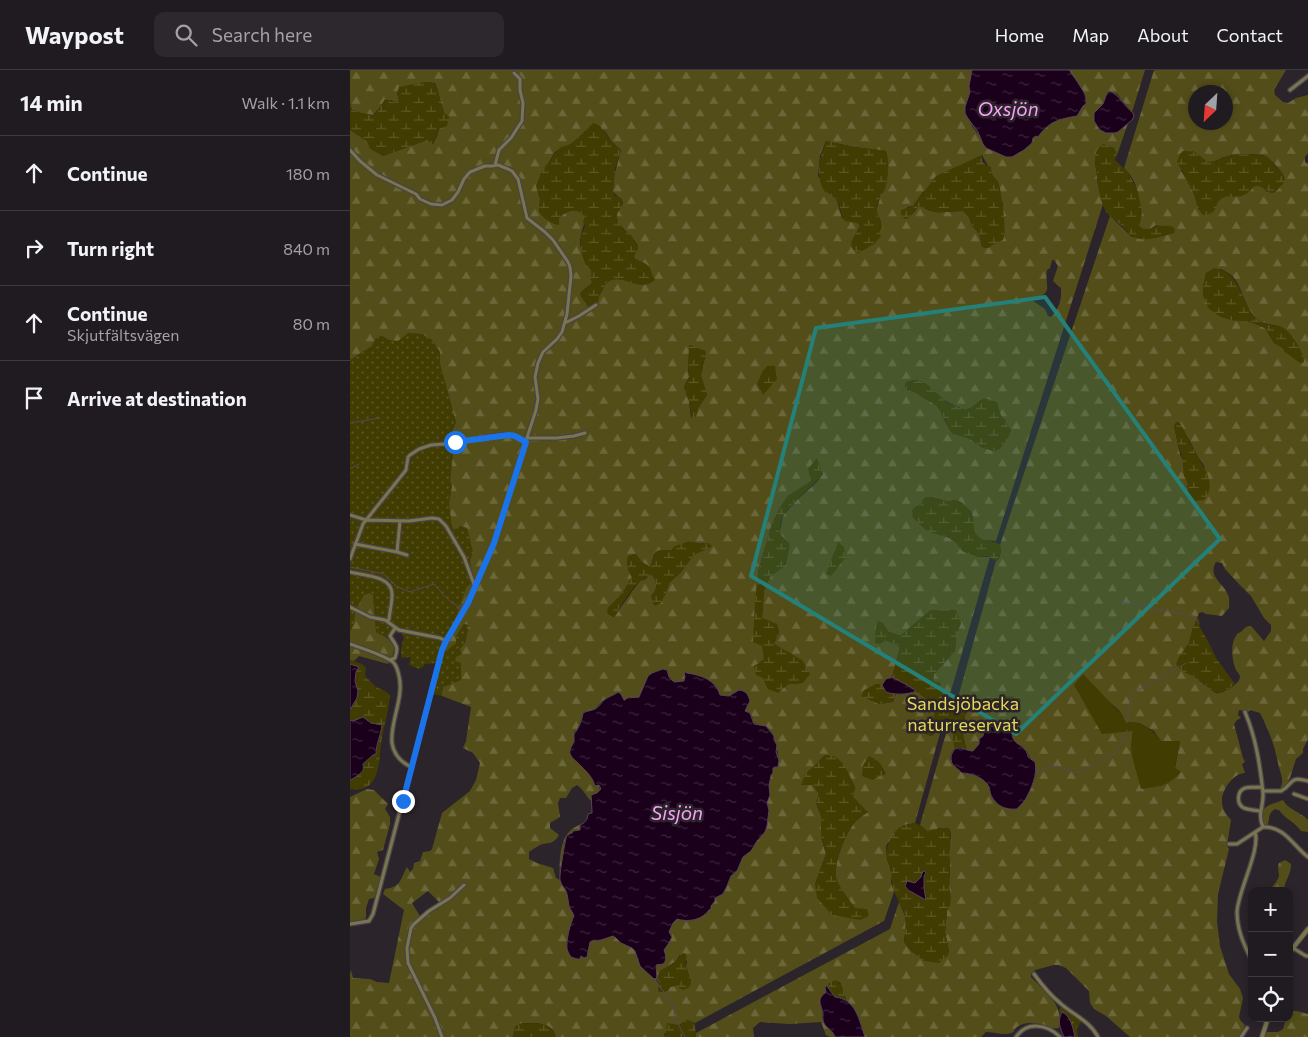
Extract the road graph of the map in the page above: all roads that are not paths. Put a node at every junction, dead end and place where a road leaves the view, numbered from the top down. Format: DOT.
graph roads {
  1 [pos="514,73"];
  2 [pos="1308,76"];
  3 [pos="1290,90"];
  4 [pos="350,150"];
  5 [pos="495,165"];
  6 [pos="596,305"];
  7 [pos="564,323"];
  8 [pos="585,433"];
  9 [pos="526,440"];
  10 [pos="350,515"];
  11 [pos="366,520"];
  12 [pos="400,521"];
  13 [pos="355,544"];
  14 [pos="397,552"];
  15 [pos="407,555"];
  16 [pos="350,558"];
  17 [pos="350,572"];
  18 [pos="475,588"];
  19 [pos="350,607"];
  20 [pos="388,622"];
  21 [pos="395,628"];
  22 [pos="446,641"];
  23 [pos="350,644"];
  24 [pos="389,660"];
  25 [pos="1245,712"];
  26 [pos="411,767"];
  27 [pos="1308,780"];
  28 [pos="1262,789"];
  29 [pos="1294,794"];
  30 [pos="1308,799"];
  31 [pos="1260,812"];
  32 [pos="1263,827"];
  33 [pos="1255,832"];
  34 [pos="1230,844"];
  35 [pos="1308,857"];
  36 [pos="464,885"];
  37 [pos="350,924"];
  38 [pos="1308,928"];
  39 [pos="1293,948"];
  40 [pos="1248,952"];
  41 [pos="1308,956"];
  42 [pos="1034,974"];
  43 [pos="1267,1022"];
  44 [pos="1247,1028"];
  45 [pos="442,1037"];
  46 [pos="1016,1037"];
  47 [pos="1060,1037"];
  48 [pos="1098,1037"];
  49 [pos="1241,1037"];
  50 [pos="1262,1037"];
  1 -- 5 [label="street"];
  2 -- 3 [label="street"];
  4 -- 5 [label="street"];
  5 -- 7 [label="street"];
  6 -- 7 [label="street"];
  7 -- 9 [label="street"];
  8 -- 9 [label="street"];
  9 -- 11 [label="street"];
  9 -- 18 [label="street"];
  10 -- 11 [label="street"];
  11 -- 12 [label="street"];
  11 -- 13 [label="street"];
  12 -- 14 [label="street"];
  12 -- 18 [label="street"];
  13 -- 14 [label="street"];
  13 -- 16 [label="street"];
  14 -- 15 [label="street"];
  17 -- 20 [label="street"];
  18 -- 22 [label="street"];
  19 -- 20 [label="street"];
  20 -- 21 [label="street"];
  21 -- 22 [label="street"];
  21 -- 24 [label="street"];
  22 -- 26 [label="street"];
  23 -- 24 [label="street"];
  24 -- 26 [label="street"];
  25 -- 28 [label="street"];
  26 -- 37 [label="street"];
  27 -- 28 [label="street"];
  28 -- 31 [label="street"];
  28 -- 31 [label="street"];
  29 -- 30 [label="street"];
  31 -- 32 [label="street"];
  32 -- 33 [label="street"];
  32 -- 35 [label="street"];
  33 -- 34 [label="street"];
  33 -- 40 [label="street"];
  36 -- 45 [label="street"];
  38 -- 39 [label="street"];
  39 -- 41 [label="street"];
  42 -- 48 [label="street"];
  43 -- 50 [label="street"];
  44 -- 49 [label="street"];
  46 -- 47 [label="street"];
}
